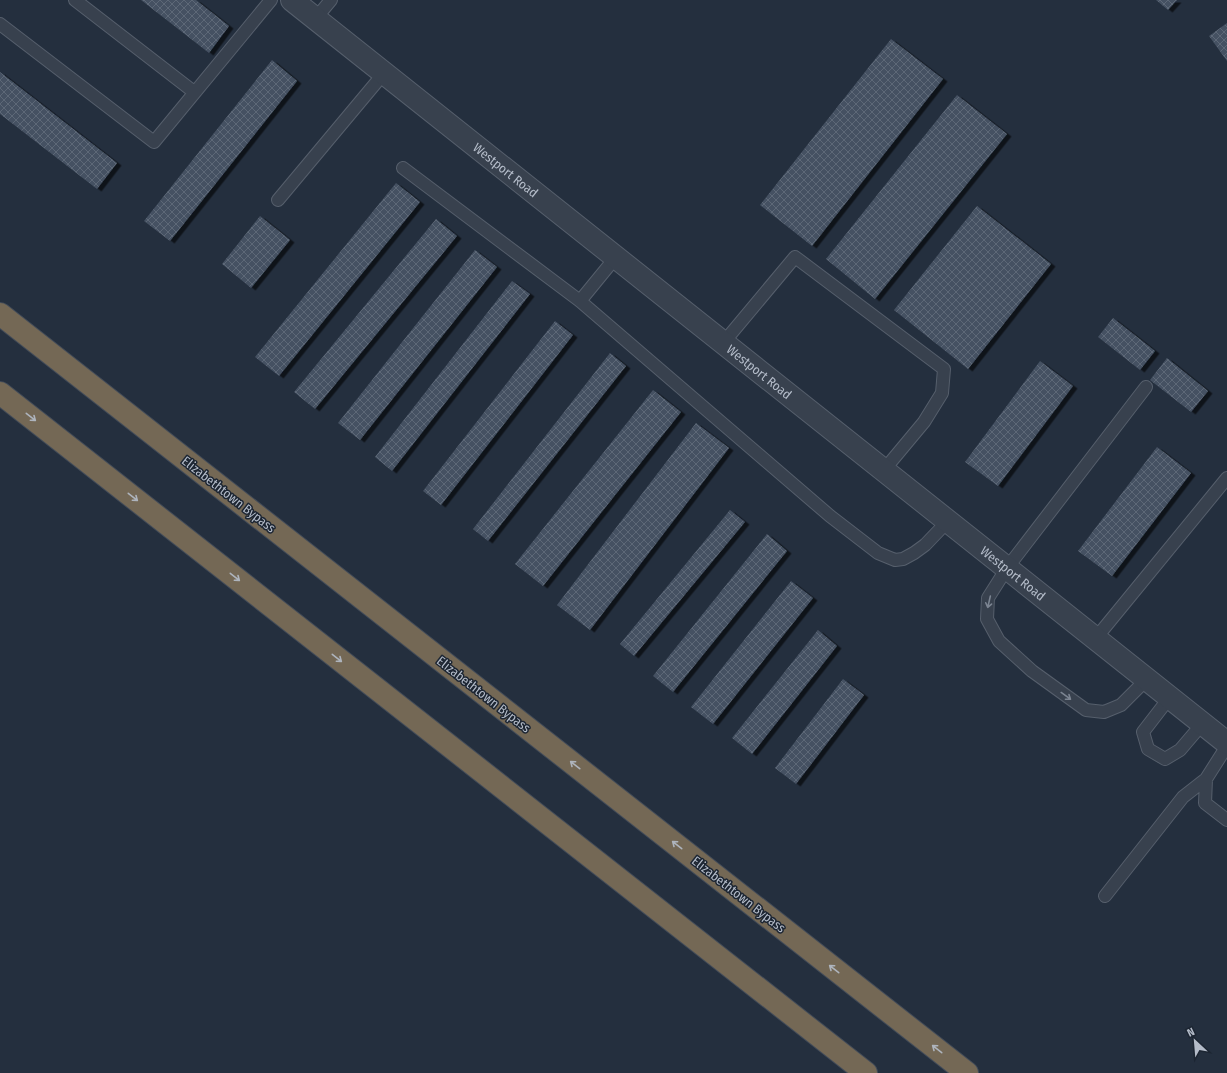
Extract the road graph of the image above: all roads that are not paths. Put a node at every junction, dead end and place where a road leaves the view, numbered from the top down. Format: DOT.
graph roads {
  1 [pos="75,0"];
  2 [pos="271,0"];
  3 [pos="292,0"];
  4 [pos="331,0"];
  5 [pos="316,18"];
  6 [pos="0,24"];
  7 [pos="385,72"];
  8 [pos="194,92"];
  9 [pos="403,168"];
  10 [pos="278,200"];
  11 [pos="616,257"];
  12 [pos="580,301"];
  13 [pos="0,314"];
  14 [pos="724,342"];
  15 [pos="1146,387"];
  16 [pos="0,393"];
  17 [pos="884,470"];
  18 [pos="1227,478"];
  19 [pos="948,521"];
  20 [pos="1007,568"];
  21 [pos="1096,638"];
  22 [pos="1147,679"];
  23 [pos="1170,697"];
  24 [pos="1203,723"];
  25 [pos="1227,743"];
  26 [pos="1227,746"];
  27 [pos="1206,779"];
  28 [pos="1227,820"];
  29 [pos="1105,896"];
  30 [pos="866,1073"];
  31 [pos="967,1073"];
  1 -- 8 [label="lane"];
  2 -- 8 [label="lane"];
  3 -- 5 [label="street, Westport Road"];
  4 -- 5 [label="lane"];
  5 -- 7 [label="street, Westport Road"];
  6 -- 8 [label="lane"];
  7 -- 10 [label="lane"];
  7 -- 11 [label="street, Westport Road"];
  9 -- 12 [label="lane"];
  11 -- 12 [label="lane"];
  11 -- 14 [label="street, Westport Road"];
  12 -- 19 [label="lane"];
  31 -- 13 [label="highway, Elizabethtown Bypass, one-way"];
  14 -- 17 [label="street, Westport Road"];
  14 -- 17 [label="lane"];
  15 -- 20 [label="lane"];
  16 -- 30 [label="highway, one-way"];
  17 -- 19 [label="street, Westport Road"];
  18 -- 21 [label="lane"];
  19 -- 20 [label="street, Westport Road"];
  20 -- 21 [label="street, Westport Road"];
  20 -- 22 [label="lane, one-way"];
  21 -- 22 [label="street, Westport Road"];
  22 -- 23 [label="street, Westport Road"];
  23 -- 24 [label="street, Westport Road"];
  23 -- 24 [label="lane"];
  24 -- 25 [label="street, Westport Road"];
  26 -- 27 [label="lane"];
  27 -- 28 [label="lane"];
  27 -- 29 [label="lane"];
}
